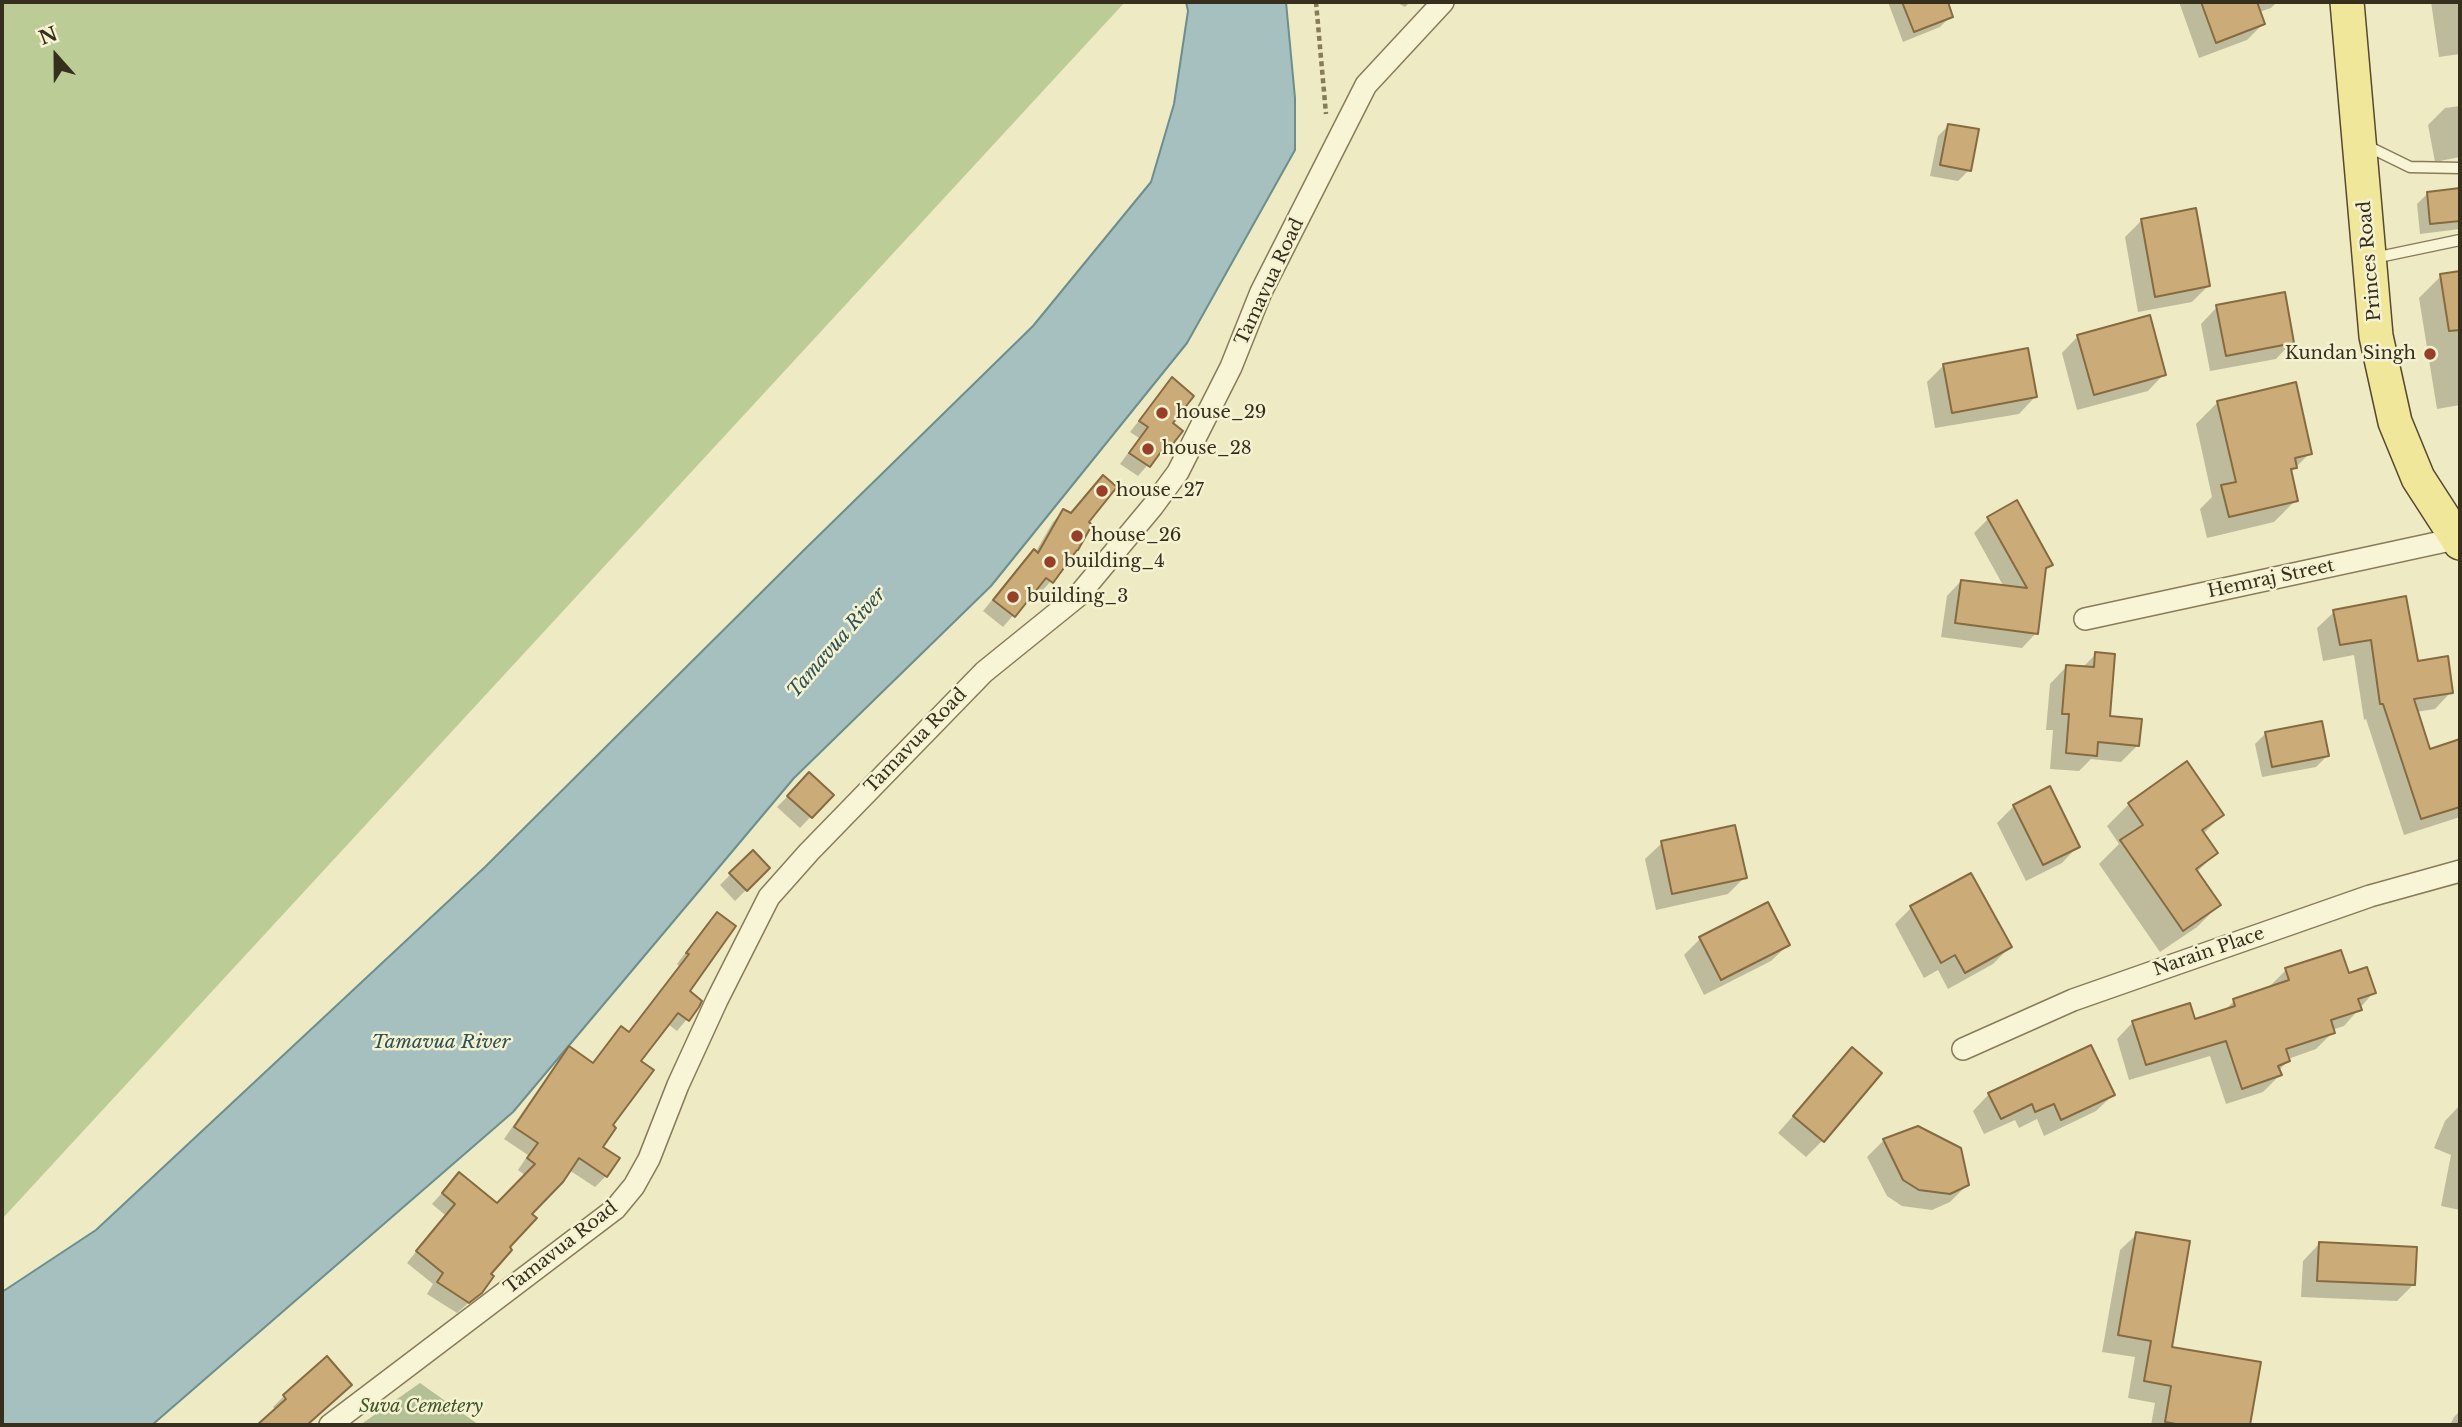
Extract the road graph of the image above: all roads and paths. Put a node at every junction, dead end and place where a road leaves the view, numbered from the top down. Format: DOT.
graph roads {
  1 [pos="1316,2"];
  2 [pos="1443,2"];
  3 [pos="2347,2"];
  4 [pos="2359,142"];
  5 [pos="1330,160"];
  6 [pos="2460,168"];
  7 [pos="2460,240"];
  8 [pos="2370,259"];
  9 [pos="2459,540"];
  10 [pos="2085,619"];
  11 [pos="2460,871"];
  12 [pos="1962,1049"];
  13 [pos="330,1425"];
  1 -- 5 [label="path"];
  2 -- 5 [label="street, Tamavua Road"];
  3 -- 4 [label="main road, Princes Road"];
  4 -- 6 [label="lane"];
  4 -- 8 [label="main road, Princes Road"];
  5 -- 13 [label="street, Tamavua Road"];
  7 -- 8 [label="lane"];
  8 -- 9 [label="main road, Princes Road"];
  9 -- 10 [label="street, Hemraj Street"];
  11 -- 12 [label="street, Narain Place"];
}
